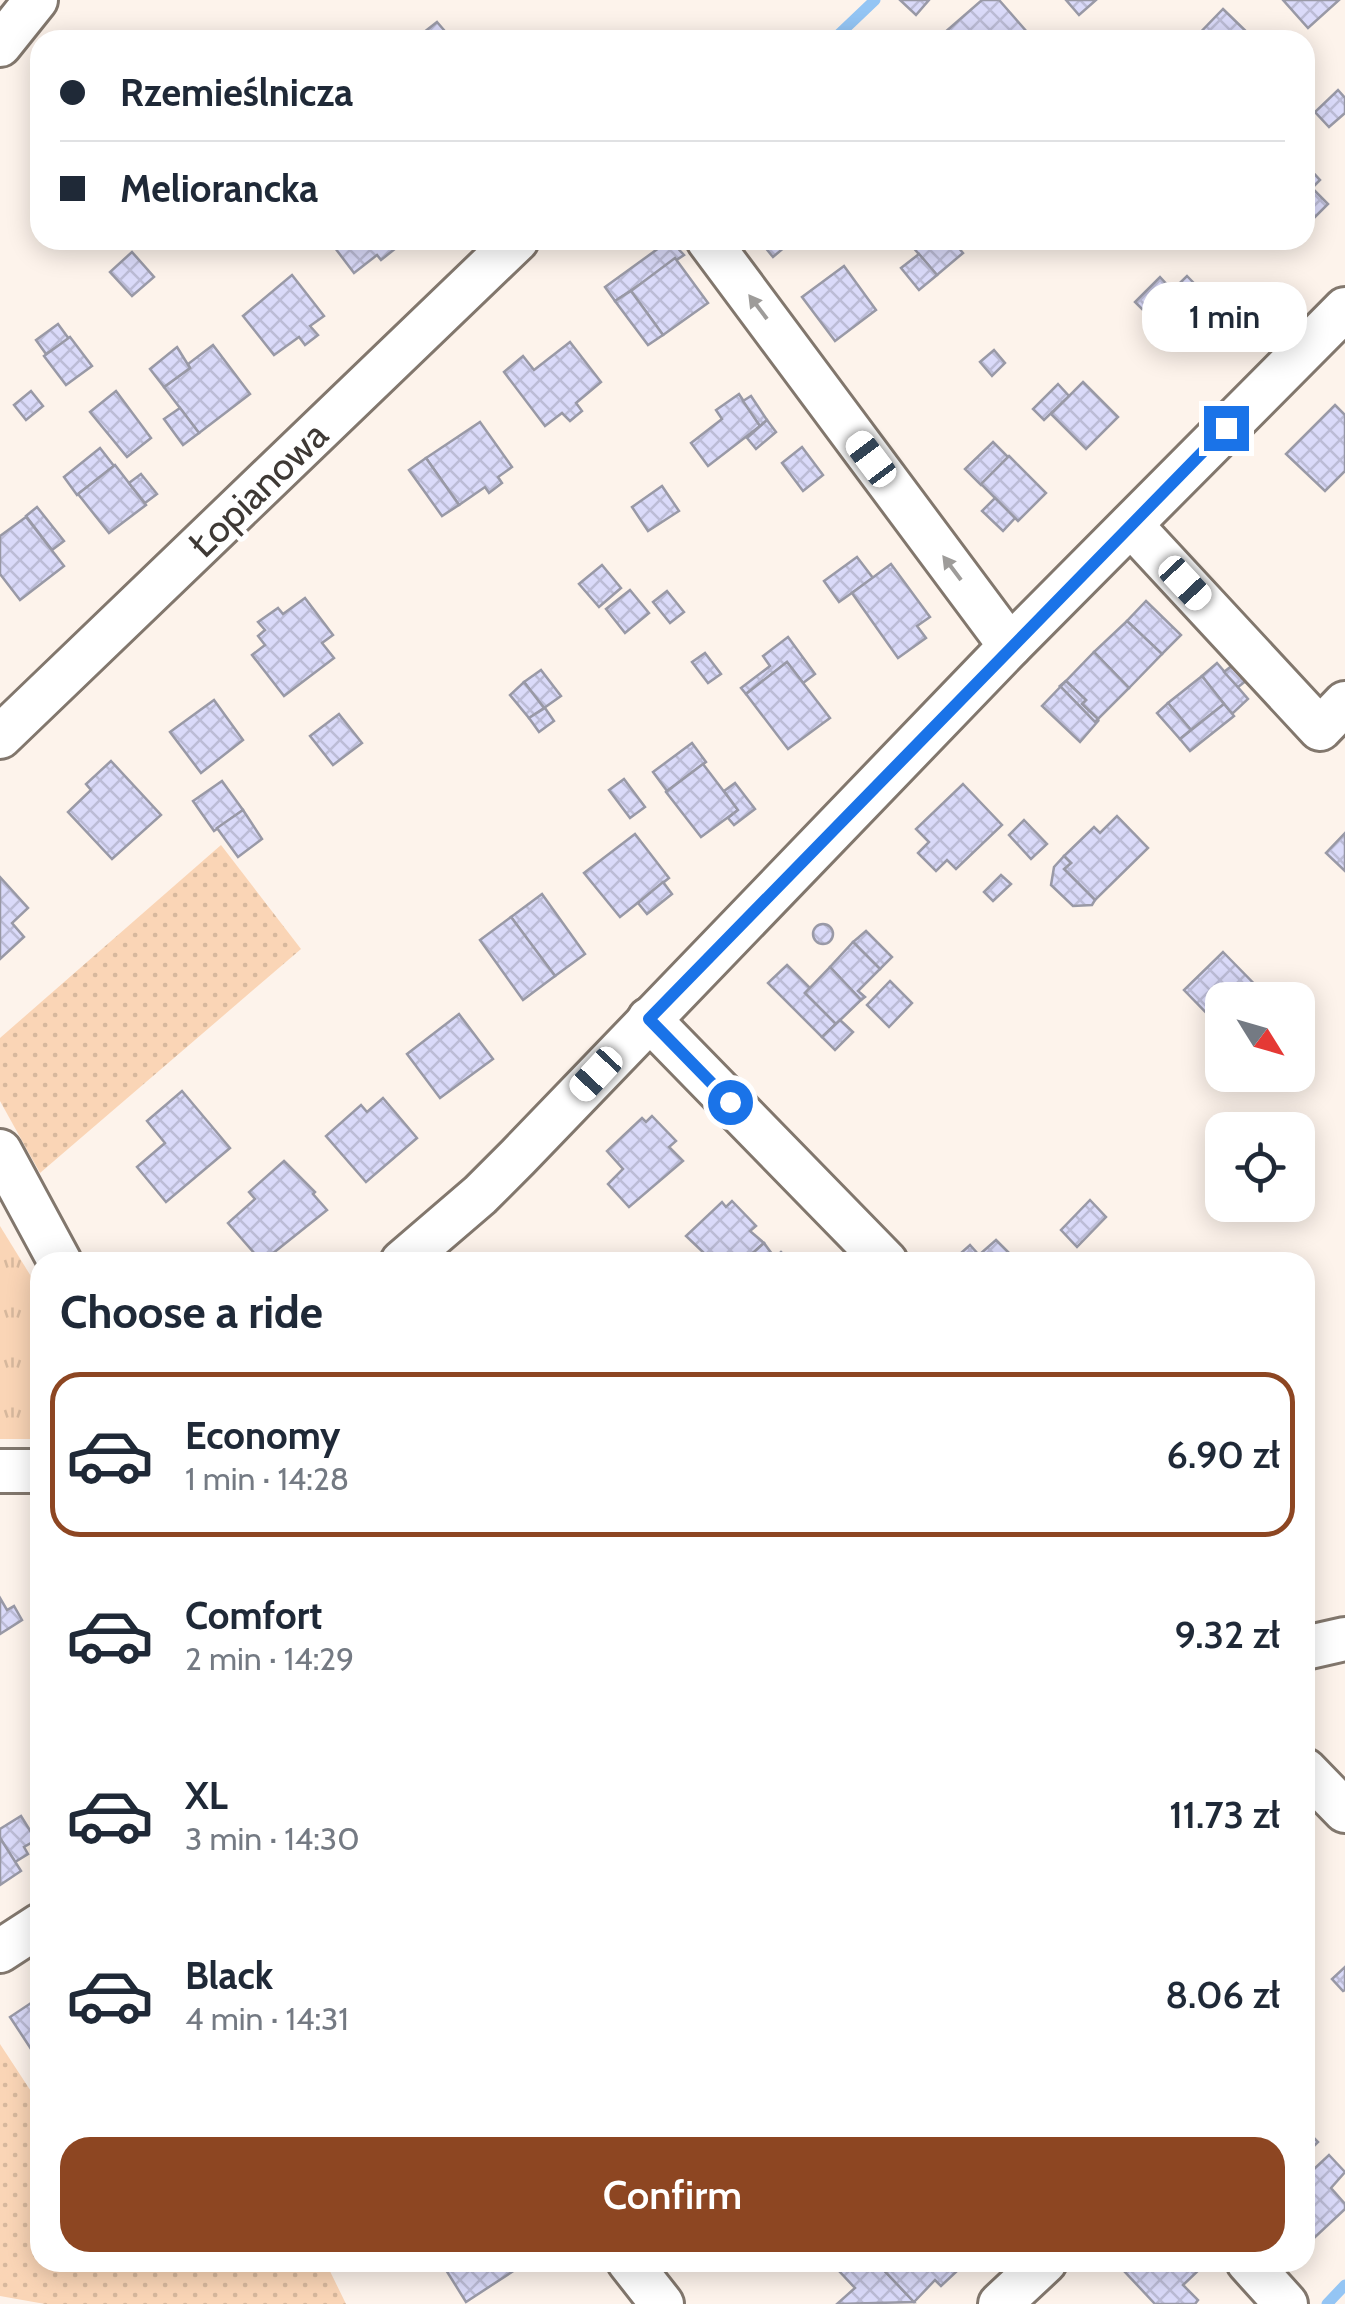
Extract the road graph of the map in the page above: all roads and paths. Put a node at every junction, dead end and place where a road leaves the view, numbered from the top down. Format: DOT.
graph roads {
  1 [pos="36,0"];
  2 [pos="0,45"];
  3 [pos="507,250"];
  4 [pos="715,250"];
  5 [pos="1345,309"];
  6 [pos="1131,525"];
  7 [pos="1010,646"];
  8 [pos="1345,703"];
  9 [pos="0,737"];
  10 [pos="649,1019"];
  11 [pos="0,1151"];
  12 [pos="55,1252"];
  13 [pos="414,1252"];
  14 [pos="876,1252"];
  15 [pos="0,1471"];
  16 [pos="30,1471"];
  17 [pos="1345,1639"];
  18 [pos="1315,1646"];
  19 [pos="1315,1780"];
  20 [pos="1345,1812"];
  21 [pos="30,1932"];
  22 [pos="0,1951"];
  23 [pos="637,2272"];
  24 [pos="1034,2272"];
  25 [pos="1257,2272"];
  26 [pos="662,2304"];
  27 [pos="1000,2304"];
  28 [pos="1286,2304"];
  1 -- 2 [label="street"];
  3 -- 9 [label="street, Łopianowa"];
  7 -- 4 [label="street, one-way"];
  5 -- 6 [label="street"];
  6 -- 7 [label="street"];
  6 -- 8 [label="street"];
  7 -- 10 [label="street"];
  10 -- 13 [label="street"];
  10 -- 14 [label="street"];
  11 -- 12 [label="street"];
  15 -- 16 [label="street"];
  17 -- 18 [label="street"];
  19 -- 20 [label="street"];
  21 -- 22 [label="street"];
  23 -- 26 [label="street"];
  24 -- 27 [label="street"];
  25 -- 28 [label="street"];
}
